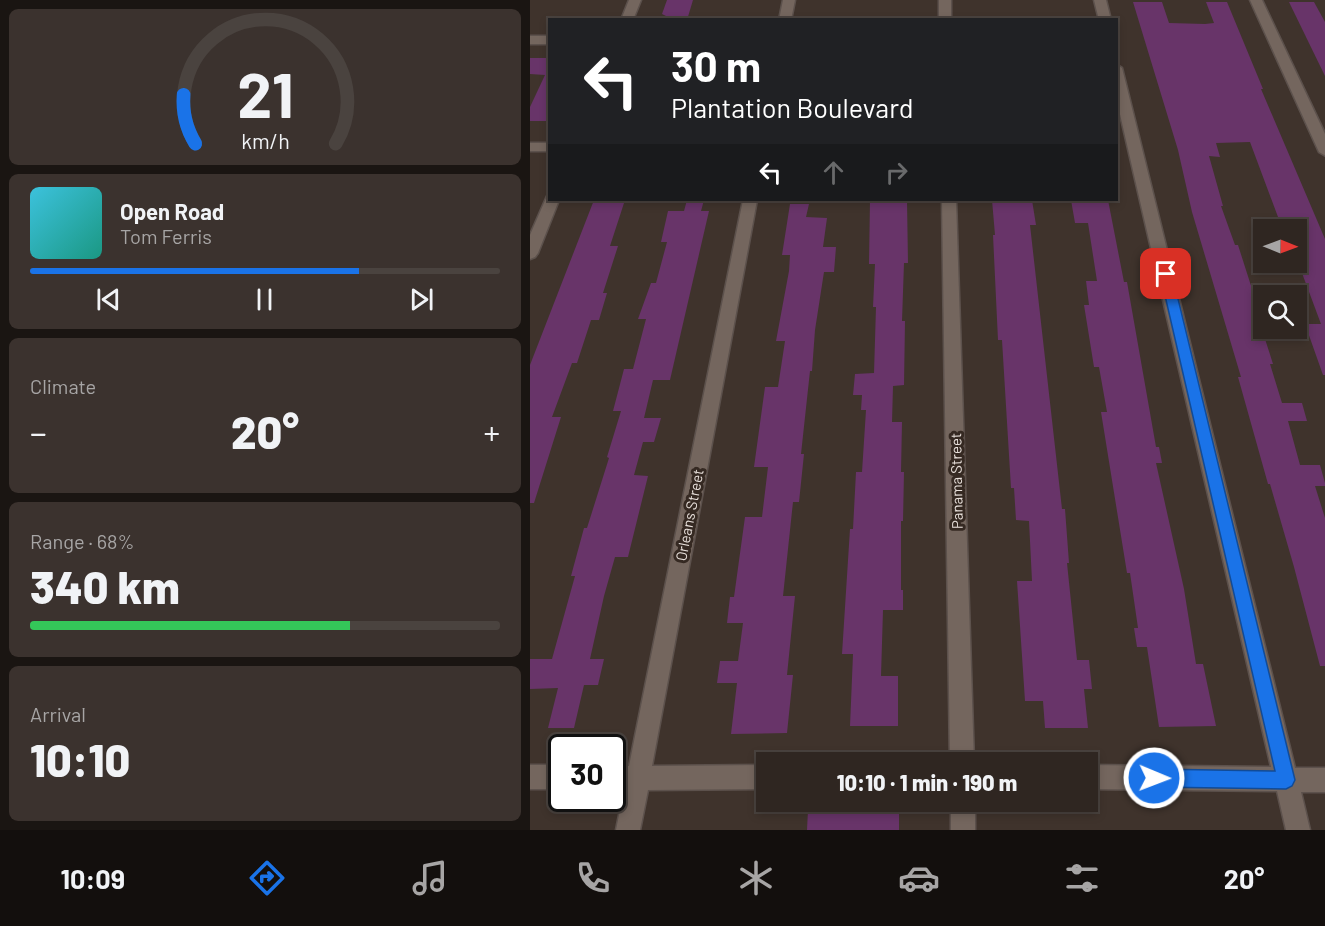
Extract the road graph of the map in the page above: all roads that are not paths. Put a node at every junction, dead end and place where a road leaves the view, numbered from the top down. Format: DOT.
graph roads {
  1 [pos="635,0"];
  2 [pos="789,0"];
  3 [pos="945,0"];
  4 [pos="1100,0"];
  5 [pos="1256,0"];
  6 [pos="628,18"];
  7 [pos="785,18"];
  8 [pos="945,18"];
  9 [pos="1104,18"];
  10 [pos="530,40"];
  11 [pos="548,40"];
  12 [pos="1118,76"];
  13 [pos="530,147"];
  14 [pos="548,147"];
  15 [pos="1325,152"];
  16 [pos="552,201"];
  17 [pos="750,201"];
  18 [pos="949,201"];
  19 [pos="530,253"];
  20 [pos="962,752"];
  21 [pos="530,777"];
  22 [pos="548,777"];
  23 [pos="756,777"];
  24 [pos="1098,777"];
  25 [pos="626,778"];
  26 [pos="638,778"];
  27 [pos="1286,780"];
  28 [pos="1325,780"];
  29 [pos="963,812"];
  30 [pos="628,830"];
  31 [pos="963,830"];
  32 [pos="1298,830"];
  1 -- 6 [label="street"];
  2 -- 7 [label="street"];
  3 -- 8 [label="street"];
  4 -- 9 [label="street"];
  5 -- 15 [label="street"];
  10 -- 11 [label="street"];
  12 -- 27 [label="street"];
  13 -- 14 [label="street"];
  16 -- 19 [label="street"];
  17 -- 26 [label="street, Orleans Street"];
  18 -- 20 [label="street, Panama Street"];
  21 -- 22 [label="street"];
  23 -- 26 [label="street"];
  24 -- 27 [label="street"];
  25 -- 26 [label="street"];
  26 -- 30 [label="street, Orleans Street"];
  27 -- 28 [label="street"];
  27 -- 32 [label="street"];
  29 -- 31 [label="street"];
}
